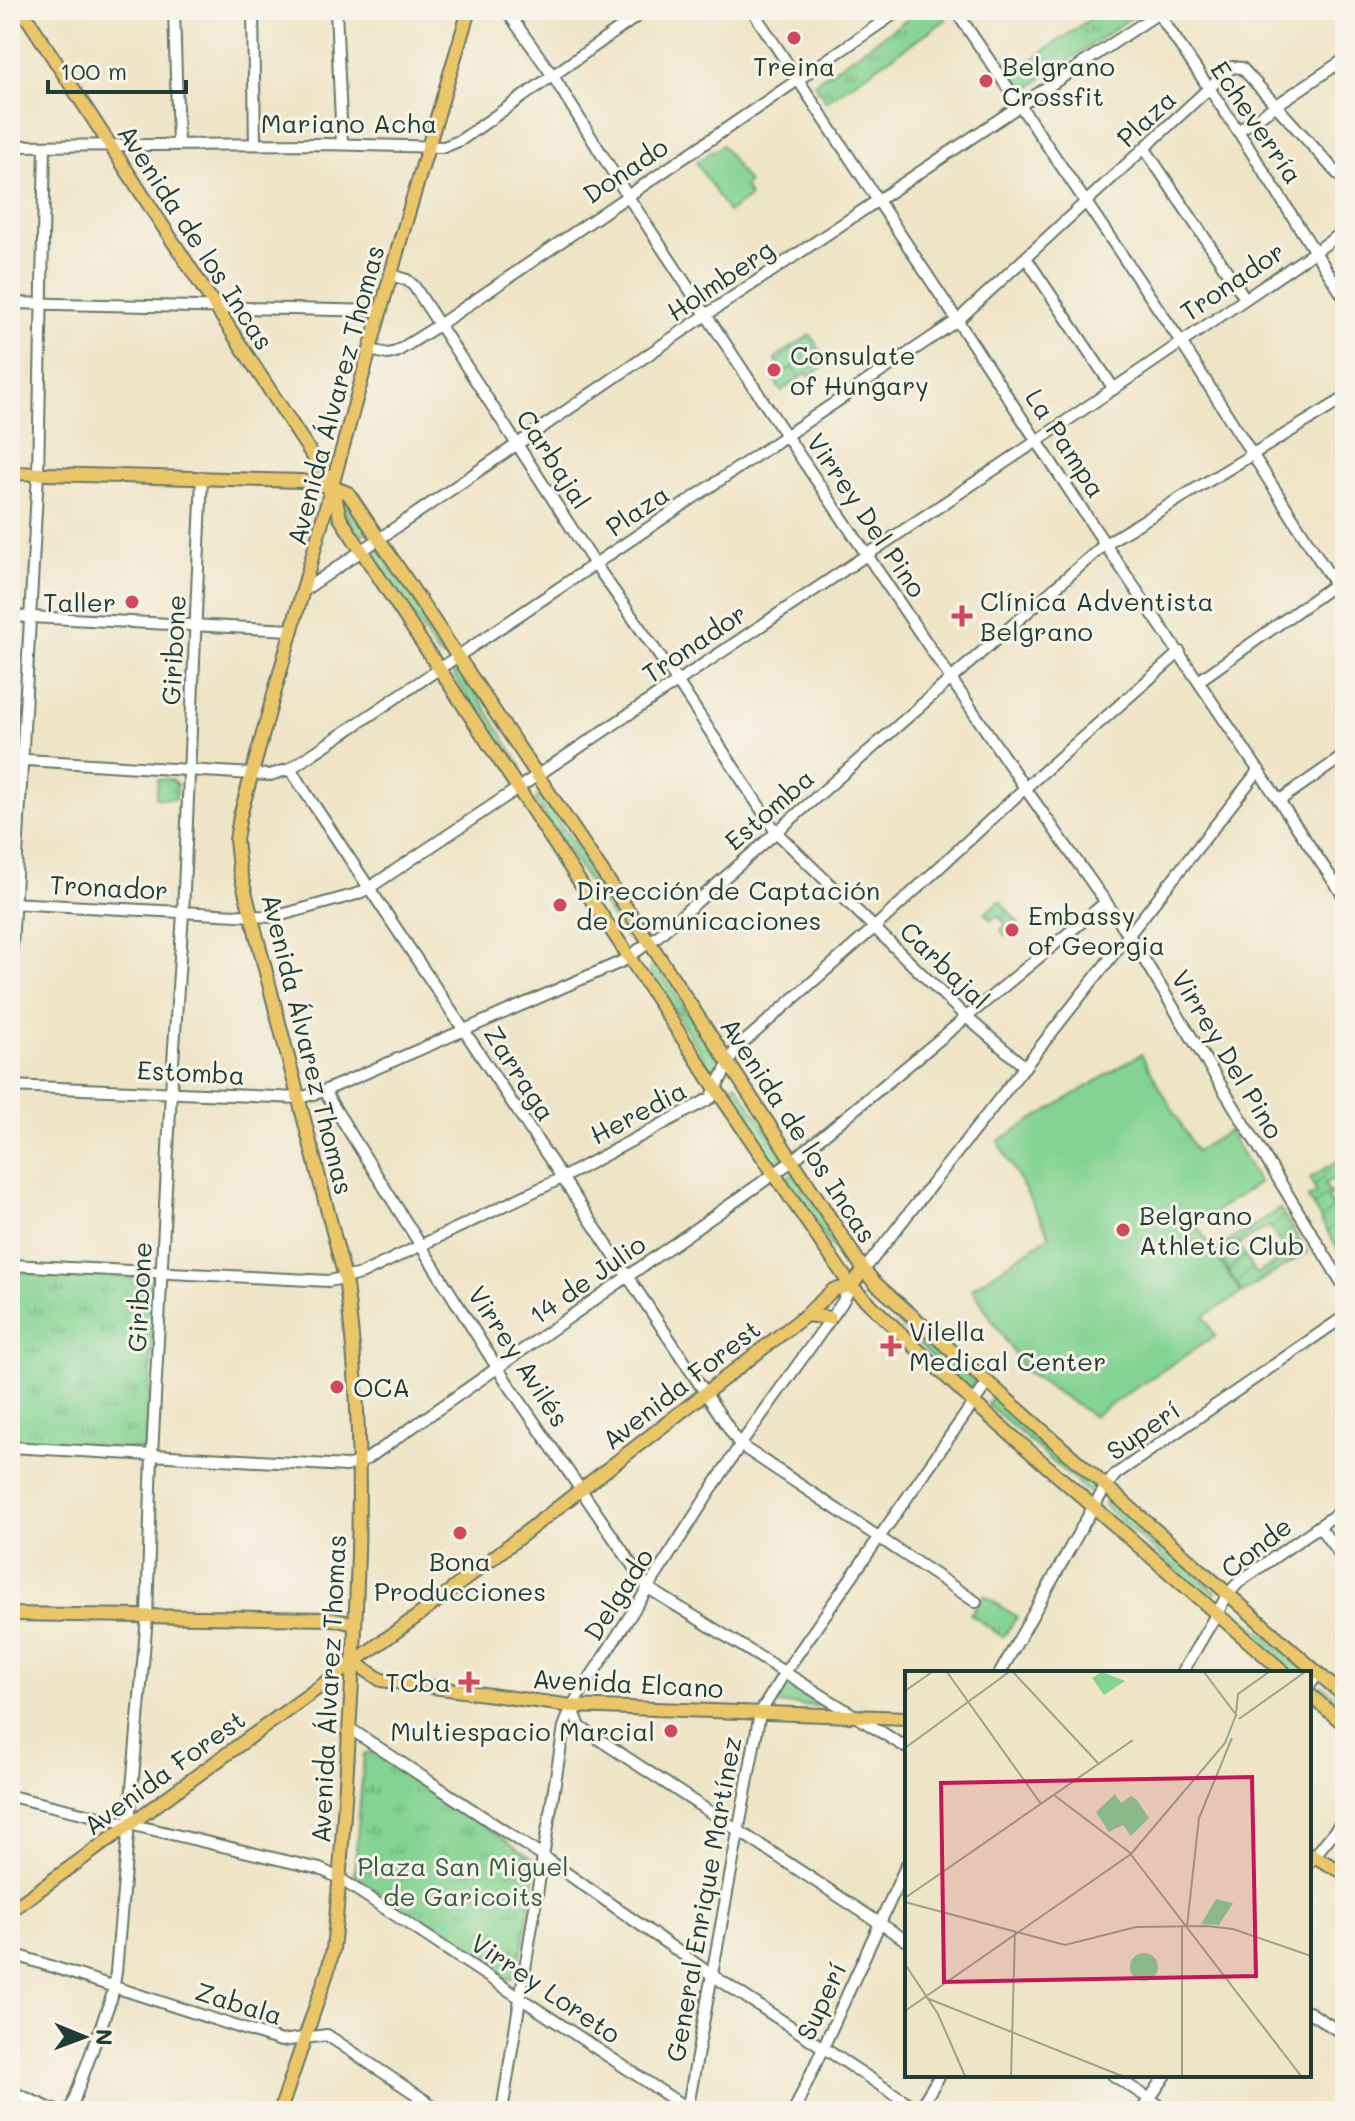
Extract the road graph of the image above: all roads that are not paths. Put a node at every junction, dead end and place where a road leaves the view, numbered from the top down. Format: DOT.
graph roads {
  1 [pos="22,10"];
  2 [pos="174,10"];
  3 [pos="253,10"];
  4 [pos="336,10"];
  5 [pos="469,10"];
  6 [pos="506,10"];
  7 [pos="646,10"];
  8 [pos="752,10"];
  9 [pos="900,10"];
  10 [pos="955,10"];
  11 [pos="1159,11"];
  12 [pos="1345,59"];
  13 [pos="553,76"];
  14 [pos="798,79"];
  15 [pos="1209,89"];
  16 [pos="1276,104"];
  17 [pos="1020,105"];
  18 [pos="1238,131"];
  19 [pos="178,144"];
  20 [pos="255,144"];
  21 [pos="342,144"];
  22 [pos="110,145"];
  23 [pos="10,146"];
  24 [pos="45,146"];
  25 [pos="428,146"];
  26 [pos="1145,149"];
  27 [pos="1345,182"];
  28 [pos="627,195"];
  29 [pos="879,201"];
  30 [pos="1086,202"];
  31 [pos="1345,231"];
  32 [pos="1316,251"];
  33 [pos="1026,258"];
  34 [pos="391,275"];
  35 [pos="1245,298"];
  36 [pos="1345,299"];
  37 [pos="10,303"];
  38 [pos="43,304"];
  39 [pos="215,309"];
  40 [pos="381,311"];
  41 [pos="706,315"];
  42 [pos="958,320"];
  43 [pos="439,325"];
  44 [pos="1181,342"];
  45 [pos="370,350"];
  46 [pos="1114,389"];
  47 [pos="1345,398"];
  48 [pos="787,437"];
  49 [pos="1037,441"];
  50 [pos="518,444"];
  51 [pos="1252,455"];
  52 [pos="10,473"];
  53 [pos="38,473"];
  54 [pos="202,477"];
  55 [pos="333,487"];
  56 [pos="380,539"];
  57 [pos="1105,544"];
  58 [pos="363,551"];
  59 [pos="866,553"];
  60 [pos="595,564"];
  61 [pos="1345,577"];
  62 [pos="1335,584"];
  63 [pos="303,591"];
  64 [pos="1345,600"];
  65 [pos="10,616"];
  66 [pos="30,618"];
  67 [pos="197,627"];
  68 [pos="292,630"];
  69 [pos="1180,652"];
  70 [pos="458,657"];
  71 [pos="441,668"];
  72 [pos="953,678"];
  73 [pos="1200,680"];
  74 [pos="677,681"];
  75 [pos="1345,755"];
  76 [pos="10,759"];
  77 [pos="22,760"];
  78 [pos="190,769"];
  79 [pos="290,769"];
  80 [pos="1259,770"];
  81 [pos="252,774"];
  82 [pos="536,775"];
  83 [pos="517,787"];
  84 [pos="1025,788"];
  85 [pos="1280,800"];
  86 [pos="776,832"];
  87 [pos="369,888"];
  88 [pos="1345,898"];
  89 [pos="1106,902"];
  90 [pos="12,904"];
  91 [pos="183,913"];
  92 [pos="253,917"];
  93 [pos="874,928"];
  94 [pos="1129,935"];
  95 [pos="650,943"];
  96 [pos="630,957"];
  97 [pos="10,984"];
  98 [pos="965,1016"];
  99 [pos="466,1030"];
  100 [pos="728,1064"];
  101 [pos="1025,1067"];
  102 [pos="10,1086"];
  103 [pos="716,1089"];
  104 [pos="324,1091"];
  105 [pos="171,1092"];
  106 [pos="299,1098"];
  107 [pos="791,1162"];
  108 [pos="774,1174"];
  109 [pos="562,1178"];
  110 [pos="422,1244"];
  111 [pos="10,1265"];
  112 [pos="864,1270"];
  113 [pos="163,1272"];
  114 [pos="345,1278"];
  115 [pos="627,1278"];
  116 [pos="851,1286"];
  117 [pos="1345,1288"];
  118 [pos="806,1315"];
  119 [pos="1345,1316"];
  120 [pos="830,1318"];
  121 [pos="498,1369"];
  122 [pos="988,1382"];
  123 [pos="705,1393"];
  124 [pos="973,1402"];
  125 [pos="740,1445"];
  126 [pos="10,1447"];
  127 [pos="152,1455"];
  128 [pos="360,1463"];
  129 [pos="1106,1486"];
  130 [pos="582,1490"];
  131 [pos="1094,1505"];
  132 [pos="1345,1508"];
  133 [pos="1319,1526"];
  134 [pos="879,1535"];
  135 [pos="1345,1562"];
  136 [pos="648,1588"];
  137 [pos="1228,1594"];
  138 [pos="976,1602"];
  139 [pos="10,1614"];
  140 [pos="1218,1615"];
  141 [pos="147,1617"];
  142 [pos="355,1624"];
  143 [pos="354,1662"];
  144 [pos="1001,1671"];
  145 [pos="1183,1671"];
  146 [pos="1283,1671"];
  147 [pos="785,1672"];
  148 [pos="1318,1674"];
  149 [pos="1311,1683"];
  150 [pos="1311,1696"];
  151 [pos="1345,1697"];
  152 [pos="572,1706"];
  153 [pos="760,1713"];
  154 [pos="857,1716"];
  155 [pos="905,1718"];
  156 [pos="1345,1725"];
  157 [pos="349,1728"];
  158 [pos="905,1747"];
  159 [pos="10,1796"];
  160 [pos="1345,1818"];
  161 [pos="130,1824"];
  162 [pos="740,1830"];
  163 [pos="542,1856"];
  164 [pos="1311,1858"];
  165 [pos="905,1869"];
  166 [pos="1345,1873"];
  167 [pos="339,1878"];
  168 [pos="10,1911"];
  169 [pos="881,1923"];
  170 [pos="905,1940"];
  171 [pos="10,1953"];
  172 [pos="712,1975"];
  173 [pos="114,1986"];
  174 [pos="520,1996"];
  175 [pos="1311,2013"];
  176 [pos="1345,2035"];
  177 [pos="305,2037"];
  178 [pos="824,2047"];
  179 [pos="939,2077"];
  180 [pos="1116,2077"];
  181 [pos="1165,2077"];
  182 [pos="10,2091"];
  183 [pos="1150,2099"];
  184 [pos="688,2110"];
  185 [pos="56,2111"];
  186 [pos="70,2111"];
  187 [pos="280,2111"];
  188 [pos="441,2111"];
  189 [pos="502,2111"];
  190 [pos="794,2111"];
  191 [pos="919,2111"];
  192 [pos="1141,2111"];
  193 [pos="1168,2111"];
  1 -- 22 [label="main road, Avenida de los Incas"];
  2 -- 19 [label="street"];
  3 -- 20 [label="street"];
  4 -- 21 [label="street"];
  5 -- 25 [label="main road, Avenida Álvarez Thomas"];
  6 -- 13 [label="street, Virrey Del Pino"];
  7 -- 13 [label="street, Mariano Acha"];
  8 -- 14 [label="street, La Pampa"];
  9 -- 14 [label="street, Donado"];
  10 -- 17 [label="street"];
  11 -- 15 [label="street, Echeverría"];
  11 -- 17 [label="street, Holmberg"];
  12 -- 16 [label="street"];
  13 -- 25 [label="street, Mariano Acha"];
  13 -- 28 [label="street, Virrey Del Pino"];
  14 -- 28 [label="street, Donado"];
  14 -- 29 [label="street, La Pampa"];
  15 -- 16 [label="street, Plaza"];
  15 -- 18 [label="street, Echeverría"];
  15 -- 26 [label="street, Plaza"];
  16 -- 18 [label="street"];
  16 -- 27 [label="street"];
  17 -- 29 [label="street, Holmberg"];
  17 -- 30 [label="street"];
  18 -- 32 [label="street, Echeverría"];
  19 -- 20 [label="street, Mariano Acha"];
  19 -- 22 [label="street, Mariano Acha"];
  20 -- 21 [label="street, Mariano Acha"];
  21 -- 25 [label="street, Mariano Acha"];
  22 -- 24 [label="street, Mariano Acha"];
  22 -- 39 [label="main road, Avenida de los Incas"];
  23 -- 24 [label="street, Mariano Acha"];
  24 -- 38 [label="street"];
  25 -- 34 [label="main road, Avenida Álvarez Thomas"];
  26 -- 30 [label="street, Plaza"];
  26 -- 35 [label="street"];
  28 -- 41 [label="street, Virrey Del Pino"];
  28 -- 43 [label="street, Donado"];
  29 -- 41 [label="street, Holmberg"];
  29 -- 42 [label="street, La Pampa"];
  30 -- 33 [label="street, Plaza"];
  30 -- 44 [label="street"];
  31 -- 32 [label="street, Tronador"];
  32 -- 35 [label="street, Tronador"];
  32 -- 36 [label="street, Echeverría"];
  33 -- 42 [label="street, Plaza"];
  33 -- 46 [label="street"];
  34 -- 40 [label="main road, Avenida Álvarez Thomas"];
  34 -- 43 [label="street, Carbajal"];
  35 -- 44 [label="street, Tronador"];
  37 -- 38 [label="street"];
  38 -- 39 [label="street"];
  38 -- 53 [label="street"];
  39 -- 40 [label="street"];
  39 -- 55 [label="main road, Avenida de los Incas"];
  40 -- 45 [label="main road, Avenida Álvarez Thomas"];
  41 -- 48 [label="street, Virrey Del Pino"];
  41 -- 50 [label="street, Holmberg"];
  42 -- 48 [label="street, Plaza"];
  42 -- 49 [label="street, La Pampa"];
  43 -- 45 [label="street, Donado"];
  43 -- 50 [label="street, Carbajal"];
  44 -- 46 [label="street, Tronador"];
  44 -- 51 [label="street"];
  45 -- 55 [label="main road, Avenida Álvarez Thomas"];
  46 -- 49 [label="street, Tronador"];
  47 -- 51 [label="street, Estomba"];
  48 -- 59 [label="street, Virrey Del Pino"];
  48 -- 60 [label="street, Plaza"];
  49 -- 57 [label="street, La Pampa"];
  49 -- 59 [label="street, Tronador"];
  50 -- 56 [label="street, Holmberg"];
  50 -- 60 [label="street, Carbajal"];
  51 -- 57 [label="street, Estomba"];
  51 -- 62 [label="street"];
  52 -- 53 [label="main road"];
  53 -- 54 [label="main road"];
  53 -- 66 [label="street"];
  54 -- 55 [label="main road"];
  54 -- 67 [label="street, Giribone"];
  55 -- 56 [label="main road, Avenida de los Incas"];
  55 -- 58 [label="main road, Avenida de los Incas"];
  55 -- 63 [label="main road, Avenida Álvarez Thomas"];
  56 -- 58 [label="street, Holmberg"];
  56 -- 70 [label="main road, Avenida de los Incas"];
  57 -- 69 [label="street, La Pampa"];
  57 -- 72 [label="street, Estomba"];
  58 -- 63 [label="street, Holmberg"];
  58 -- 71 [label="main road, Avenida de los Incas"];
  59 -- 72 [label="street, Virrey Del Pino"];
  59 -- 74 [label="street, Tronador"];
  60 -- 70 [label="street, Plaza"];
  60 -- 74 [label="street, Carbajal"];
  61 -- 62 [label="street"];
  62 -- 64 [label="street"];
  62 -- 73 [label="street"];
  63 -- 68 [label="main road, Avenida Álvarez Thomas"];
  65 -- 66 [label="street"];
  66 -- 67 [label="street"];
  66 -- 77 [label="street"];
  67 -- 68 [label="street"];
  67 -- 78 [label="street, Giribone"];
  68 -- 81 [label="main road, Avenida Álvarez Thomas"];
  69 -- 73 [label="street, La Pampa"];
  69 -- 84 [label="street, Heredia"];
  70 -- 71 [label="street, Plaza"];
  70 -- 82 [label="main road, Avenida de los Incas"];
  71 -- 79 [label="street, Plaza"];
  71 -- 83 [label="main road, Avenida de los Incas"];
  72 -- 84 [label="street, Virrey Del Pino"];
  72 -- 86 [label="street, Estomba"];
  73 -- 80 [label="street, La Pampa"];
  74 -- 82 [label="street, Tronador"];
  74 -- 86 [label="street, Carbajal"];
  75 -- 85 [label="street"];
  76 -- 77 [label="street, Plaza"];
  77 -- 78 [label="street, Plaza"];
  77 -- 90 [label="street"];
  78 -- 81 [label="street, Plaza"];
  78 -- 91 [label="street, Giribone"];
  79 -- 81 [label="street, Plaza"];
  79 -- 87 [label="street, Zarraga"];
  80 -- 85 [label="street, La Pampa"];
  80 -- 94 [label="street, Avenida Forest"];
  81 -- 92 [label="main road, Avenida Álvarez Thomas"];
  82 -- 83 [label="street, Tronador"];
  82 -- 95 [label="main road, Avenida de los Incas"];
  83 -- 87 [label="street, Tronador"];
  83 -- 96 [label="main road, Avenida de los Incas"];
  84 -- 89 [label="street, Virrey Del Pino"];
  84 -- 93 [label="street, Heredia"];
  85 -- 88 [label="street, La Pampa"];
  86 -- 93 [label="street, Carbajal"];
  86 -- 95 [label="street, Estomba"];
  87 -- 92 [label="street, Tronador"];
  87 -- 99 [label="street, Zarraga"];
  89 -- 94 [label="street, Virrey Del Pino"];
  89 -- 98 [label="street, 14 de Julio"];
  90 -- 91 [label="street, Tronador"];
  90 -- 97 [label="street"];
  91 -- 92 [label="street, Tronador"];
  91 -- 105 [label="street, Giribone"];
  92 -- 106 [label="main road, Avenida Álvarez Thomas"];
  93 -- 98 [label="street, Carbajal"];
  93 -- 100 [label="street, Heredia"];
  94 -- 101 [label="street, Avenida Forest"];
  94 -- 117 [label="street, Virrey Del Pino"];
  95 -- 96 [label="street, Estomba"];
  95 -- 100 [label="main road, Avenida de los Incas"];
  96 -- 99 [label="street, Estomba"];
  96 -- 103 [label="main road, Avenida de los Incas"];
  98 -- 101 [label="street, Carbajal"];
  98 -- 107 [label="street, 14 de Julio"];
  99 -- 104 [label="street, Estomba"];
  99 -- 109 [label="street, Zarraga"];
  100 -- 103 [label="street, Heredia"];
  100 -- 107 [label="main road, Avenida de los Incas"];
  101 -- 112 [label="street, Avenida Forest"];
  102 -- 105 [label="street, Estomba"];
  103 -- 108 [label="main road, Avenida de los Incas"];
  103 -- 109 [label="street, Heredia"];
  104 -- 106 [label="street, Estomba"];
  104 -- 110 [label="street, Virrey Avilés"];
  105 -- 106 [label="street, Estomba"];
  105 -- 113 [label="street, Giribone"];
  106 -- 114 [label="main road, Avenida Álvarez Thomas"];
  107 -- 108 [label="street, 14 de Julio"];
  107 -- 112 [label="main road, Avenida de los Incas"];
  108 -- 115 [label="street, 14 de Julio"];
  108 -- 116 [label="main road, Avenida de los Incas"];
  109 -- 110 [label="street, Heredia"];
  109 -- 115 [label="street, Zarraga"];
  110 -- 114 [label="street, Heredia"];
  110 -- 121 [label="street, Virrey Avilés"];
  111 -- 113 [label="street, Heredia"];
  112 -- 116 [label="main road, Avenida Forest"];
  112 -- 122 [label="main road, Avenida de los Incas"];
  113 -- 114 [label="street, Heredia"];
  113 -- 127 [label="street, Giribone"];
  114 -- 128 [label="main road, Avenida Álvarez Thomas"];
  115 -- 121 [label="street, 14 de Julio"];
  115 -- 123 [label="street, Zarraga"];
  116 -- 118 [label="main road, Avenida Forest"];
  116 -- 120 [label="street, Delgado"];
  116 -- 124 [label="main road, Avenida de los Incas"];
  118 -- 120 [label="main road"];
  118 -- 123 [label="main road, Avenida Forest"];
  119 -- 129 [label="street, Superí"];
  120 -- 125 [label="street, Delgado"];
  121 -- 128 [label="street, 14 de Julio"];
  121 -- 130 [label="street, Virrey Avilés"];
  122 -- 124 [label="street, General Enrique Martínez"];
  122 -- 129 [label="main road, Avenida de los Incas"];
  123 -- 125 [label="street, Zarraga"];
  123 -- 130 [label="main road, Avenida Forest"];
  124 -- 131 [label="main road, Avenida de los Incas"];
  124 -- 134 [label="street, General Enrique Martínez"];
  125 -- 134 [label="street, Zarraga"];
  125 -- 136 [label="street, Delgado"];
  126 -- 127 [label="street"];
  127 -- 128 [label="street"];
  127 -- 141 [label="street, Giribone"];
  128 -- 142 [label="main road, Avenida Álvarez Thomas"];
  129 -- 131 [label="street, Superí"];
  129 -- 137 [label="main road, Avenida de los Incas"];
  130 -- 136 [label="street, Virrey Avilés"];
  130 -- 143 [label="main road, Avenida Forest"];
  131 -- 140 [label="main road, Avenida de los Incas"];
  131 -- 144 [label="street, Superí"];
  132 -- 133 [label="street, Conde"];
  133 -- 135 [label="street"];
  133 -- 137 [label="street, Conde"];
  134 -- 138 [label="street, Zarraga"];
  134 -- 147 [label="street, General Enrique Martínez"];
  136 -- 147 [label="street, Virrey Avilés"];
  136 -- 152 [label="street, Delgado"];
  137 -- 140 [label="street, Conde"];
  137 -- 148 [label="main road, Avenida de los Incas"];
  139 -- 141 [label="main road"];
  140 -- 145 [label="street, Conde"];
  140 -- 146 [label="main road, Avenida de los Incas"];
  141 -- 142 [label="main road"];
  141 -- 161 [label="street, Giribone"];
  142 -- 143 [label="main road, Avenida Álvarez Thomas"];
  143 -- 152 [label="main road, Avenida Elcano"];
  143 -- 157 [label="main road, Avenida Álvarez Thomas"];
  143 -- 161 [label="main road, Avenida Forest"];
  147 -- 153 [label="street, General Enrique Martínez"];
  147 -- 154 [label="street, Virrey Avilés"];
  148 -- 149 [label="street"];
  148 -- 151 [label="main road, Avenida de los Incas"];
  150 -- 156 [label="main road"];
  152 -- 153 [label="main road, Avenida Elcano"];
  152 -- 162 [label="street"];
  152 -- 163 [label="street, Delgado"];
  153 -- 154 [label="main road, Avenida Elcano"];
  153 -- 162 [label="street, General Enrique Martínez"];
  154 -- 155 [label="main road, Avenida Elcano"];
  154 -- 158 [label="street, Virrey Avilés"];
  157 -- 163 [label="street"];
  157 -- 167 [label="main road, Avenida Álvarez Thomas"];
  159 -- 161 [label="street, Virrey Loreto"];
  160 -- 164 [label="street"];
  161 -- 167 [label="street, Virrey Loreto"];
  161 -- 168 [label="main road, Avenida Forest"];
  161 -- 173 [label="street, Giribone"];
  162 -- 169 [label="street"];
  162 -- 172 [label="street, General Enrique Martínez"];
  163 -- 172 [label="street"];
  163 -- 174 [label="street, Delgado"];
  164 -- 166 [label="main road"];
  165 -- 169 [label="street, Superí"];
  167 -- 174 [label="street, Virrey Loreto"];
  167 -- 177 [label="main road, Avenida Álvarez Thomas"];
  169 -- 170 [label="street"];
  169 -- 178 [label="street, Superí"];
  171 -- 173 [label="street, Zabala"];
  172 -- 178 [label="street"];
  172 -- 184 [label="street, General Enrique Martínez"];
  173 -- 177 [label="street, Zabala"];
  173 -- 186 [label="street, Giribone"];
  174 -- 184 [label="street, Virrey Loreto"];
  174 -- 189 [label="street, Delgado"];
  175 -- 176 [label="street"];
  177 -- 187 [label="main road, Avenida Álvarez Thomas"];
  177 -- 188 [label="street, Zabala"];
  178 -- 190 [label="street, Superí"];
  178 -- 191 [label="street"];
  179 -- 191 [label="street"];
  180 -- 183 [label="street"];
  181 -- 183 [label="street"];
  182 -- 185 [label="street"];
  183 -- 192 [label="street"];
  183 -- 193 [label="street"];
}
